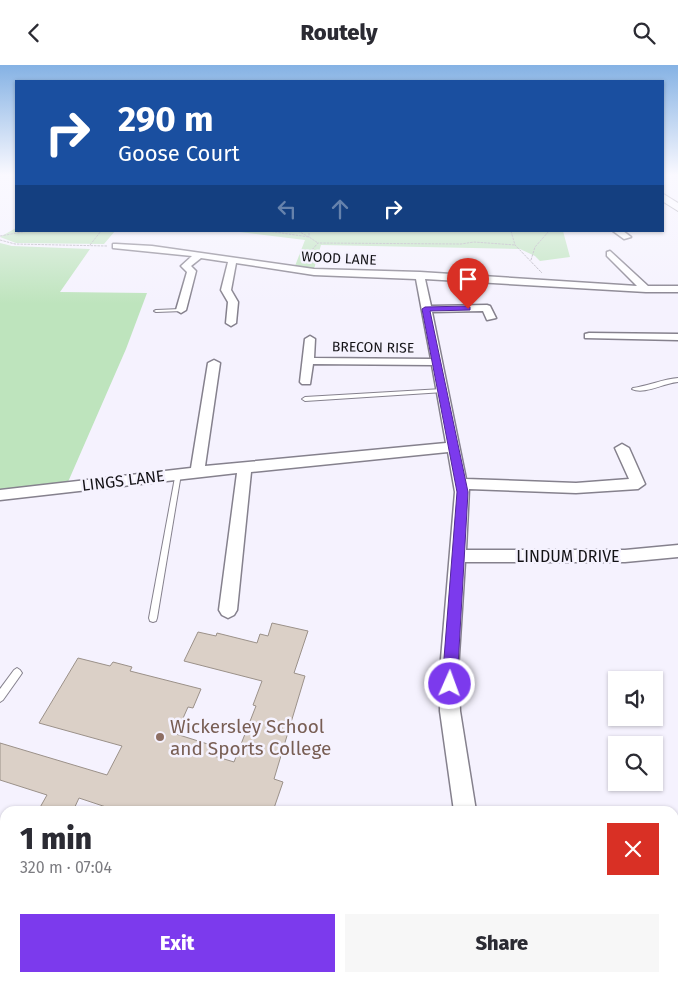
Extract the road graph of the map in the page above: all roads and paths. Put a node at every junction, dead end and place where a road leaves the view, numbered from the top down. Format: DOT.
graph roads {
  1 [pos="15,231"];
  2 [pos="22,232"];
  3 [pos="100,232"];
  4 [pos="275,232"];
  5 [pos="300,232"];
  6 [pos="309,232"];
  7 [pos="510,232"];
  8 [pos="548,232"];
  9 [pos="615,232"];
  10 [pos="9,234"];
  11 [pos="0,236"];
  12 [pos="308,237"];
  13 [pos="627,237"];
  14 [pos="0,239"];
  15 [pos="318,243"];
  16 [pos="90,245"];
  17 [pos="515,245"];
  18 [pos="116,246"];
  19 [pos="610,254"];
  20 [pos="198,256"];
  21 [pos="531,260"];
  22 [pos="232,261"];
  23 [pos="295,270"];
  24 [pos="420,275"];
  25 [pos="549,282"];
  26 [pos="646,289"];
  27 [pos="678,289"];
  28 [pos="425,309"];
  29 [pos="156,311"];
  30 [pos="181,311"];
  31 [pos="491,318"];
  32 [pos="231,323"];
  33 [pos="589,336"];
  34 [pos="310,339"];
  35 [pos="676,340"];
  36 [pos="308,361"];
  37 [pos="436,362"];
  38 [pos="214,363"];
  39 [pos="678,380"];
  40 [pos="306,382"];
  41 [pos="635,389"];
  42 [pos="442,391"];
  43 [pos="305,399"];
  44 [pos="454,447"];
  45 [pos="622,448"];
  46 [pos="245,467"];
  47 [pos="197,472"];
  48 [pos="178,474"];
  49 [pos="461,483"];
  50 [pos="0,495"];
  51 [pos="678,551"];
  52 [pos="458,555"];
  53 [pos="228,610"];
  54 [pos="152,618"];
  55 [pos="17,673"];
  56 [pos="0,697"];
  57 [pos="464,806"];
  1 -- 10 [label="path"];
  2 -- 10 [label="path"];
  3 -- 16 [label="path"];
  4 -- 12 [label="path"];
  5 -- 12 [label="path"];
  6 -- 12 [label="path"];
  7 -- 17 [label="path"];
  8 -- 21 [label="path"];
  9 -- 13 [label="street"];
  10 -- 11 [label="path"];
  12 -- 15 [label="path"];
  14 -- 16 [label="path"];
  15 -- 17 [label="path"];
  15 -- 23 [label="path"];
  16 -- 18 [label="path"];
  17 -- 21 [label="path"];
  18 -- 20 [label="street, WOOD LANE"];
  19 -- 26 [label="street"];
  20 -- 22 [label="street, WOOD LANE"];
  20 -- 30 [label="street"];
  21 -- 25 [label="path"];
  22 -- 23 [label="street, WOOD LANE"];
  22 -- 32 [label="street"];
  23 -- 24 [label="street, WOOD LANE"];
  24 -- 25 [label="street, WOOD LANE"];
  24 -- 28 [label="street"];
  25 -- 26 [label="street, WOOD LANE"];
  26 -- 27 [label="street, WOOD LANE"];
  28 -- 31 [label="street"];
  28 -- 37 [label="street"];
  29 -- 30 [label="lane"];
  33 -- 35 [label="street"];
  34 -- 36 [label="street, BRECON RISE"];
  36 -- 37 [label="street, BRECON RISE"];
  36 -- 40 [label="street, BRECON RISE"];
  37 -- 42 [label="street"];
  38 -- 47 [label="street"];
  39 -- 41 [label="lane"];
  42 -- 43 [label="lane"];
  42 -- 44 [label="street"];
  44 -- 46 [label="street, LINGS LANE"];
  44 -- 49 [label="street"];
  45 -- 49 [label="street"];
  46 -- 47 [label="street, LINGS LANE"];
  46 -- 53 [label="street"];
  47 -- 48 [label="street, LINGS LANE"];
  48 -- 50 [label="street, LINGS LANE"];
  48 -- 54 [label="lane"];
  49 -- 52 [label="street"];
  51 -- 52 [label="street, LINDUM DRIVE"];
  52 -- 57 [label="street"];
  55 -- 56 [label="lane"];
}
